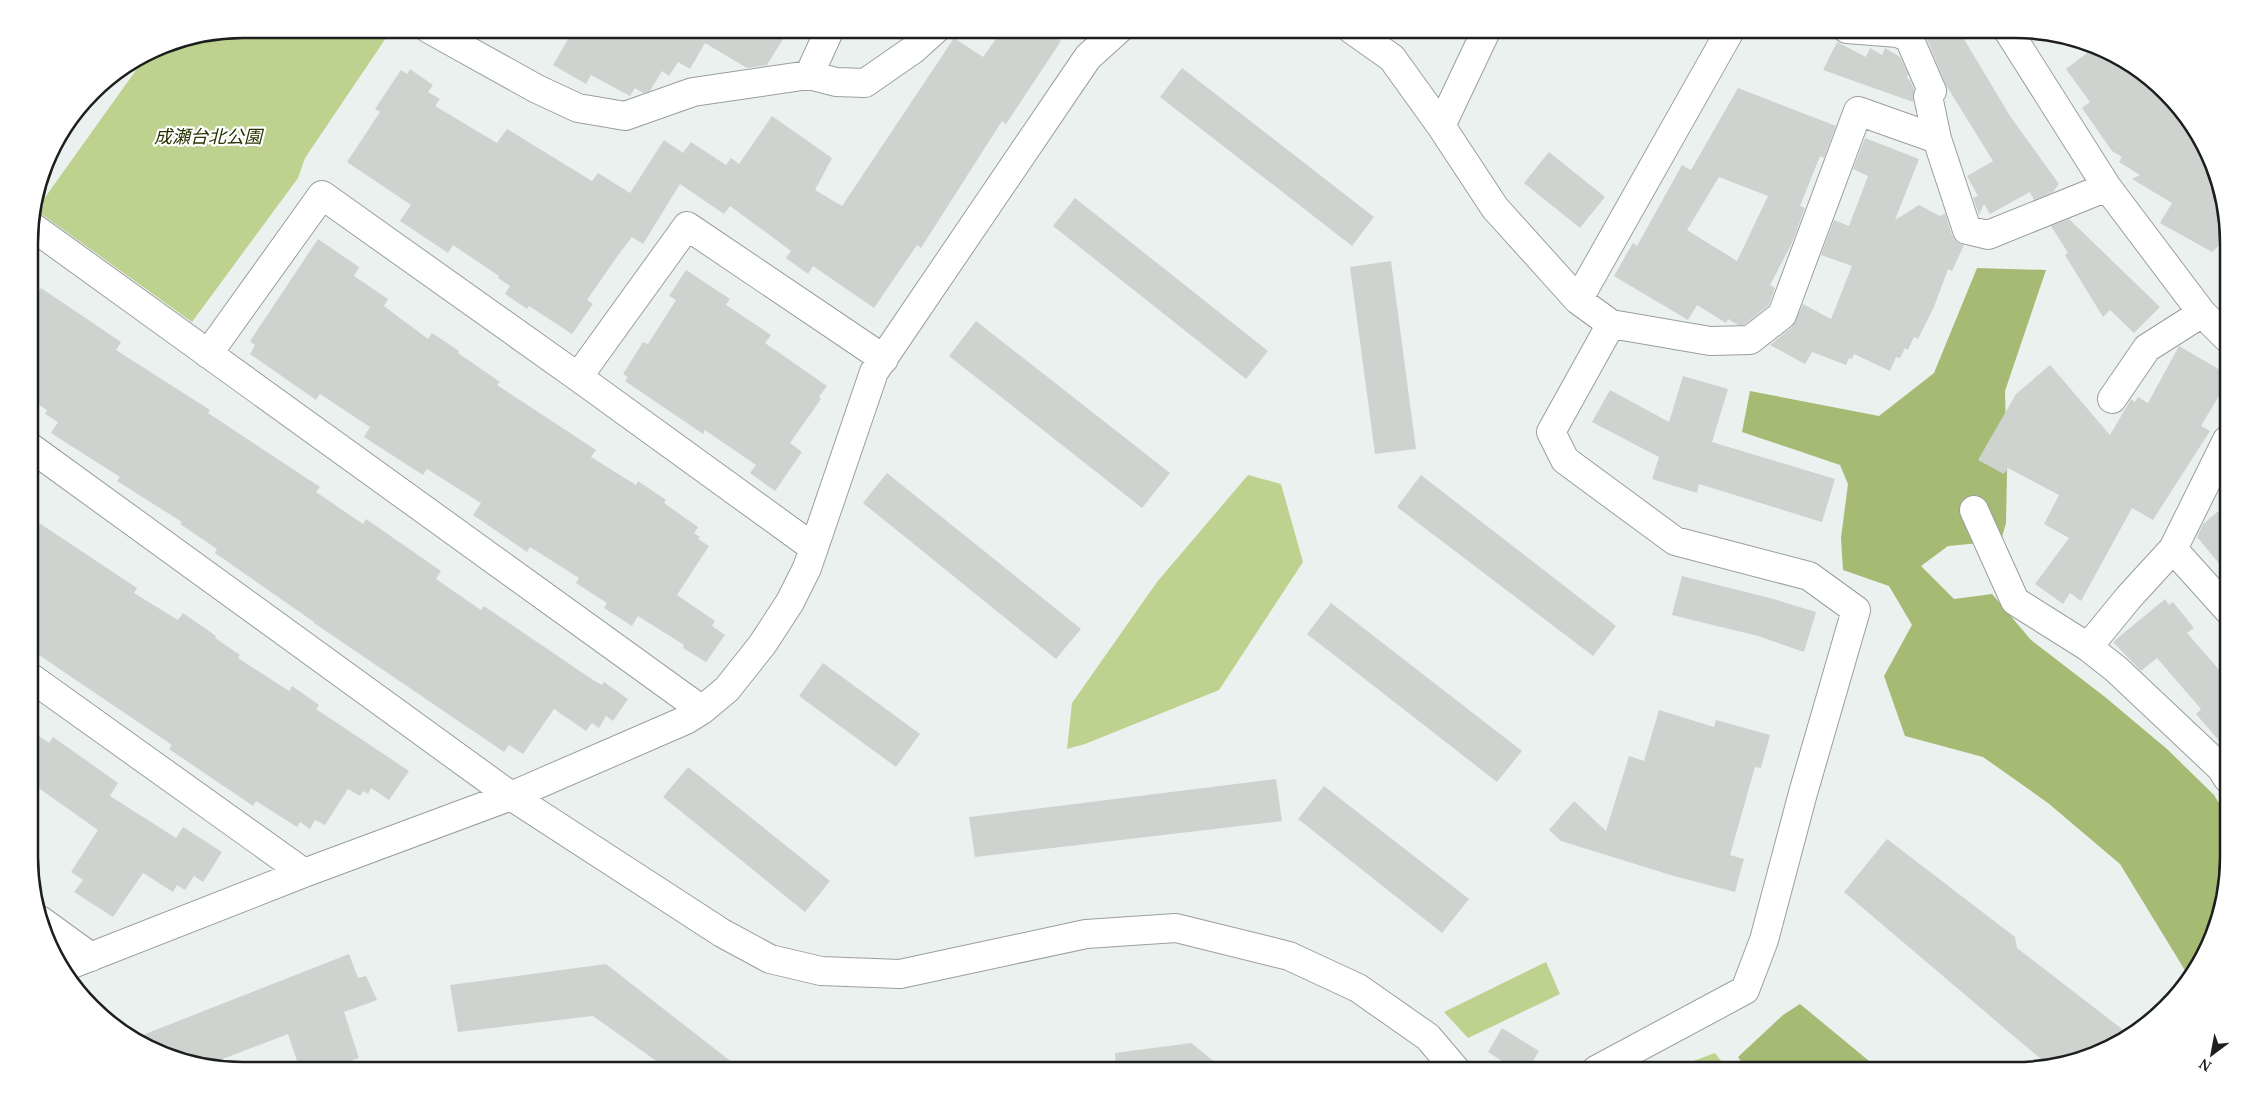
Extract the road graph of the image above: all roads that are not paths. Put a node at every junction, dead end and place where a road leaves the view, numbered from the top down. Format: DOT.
graph roads {
  1 [pos="445,38"];
  2 [pos="826,38"];
  3 [pos="926,38"];
  4 [pos="1109,38"];
  5 [pos="1364,38"];
  6 [pos="1483,38"];
  7 [pos="1726,38"];
  8 [pos="1909,38"];
  9 [pos="2013,38"];
  10 [pos="809,75"];
  11 [pos="1441,126"];
  12 [pos="1937,139"];
  13 [pos="2107,187"];
  14 [pos="38,231"];
  15 [pos="1578,300"];
  16 [pos="2202,313"];
  17 [pos="1611,324"];
  18 [pos="2220,331"];
  19 [pos="208,354"];
  20 [pos="884,359"];
  21 [pos="578,377"];
  22 [pos="2112,399"];
  23 [pos="38,453"];
  24 [pos="2220,454"];
  25 [pos="1974,510"];
  26 [pos="814,548"];
  27 [pos="2173,549"];
  28 [pos="2220,601"];
  29 [pos="2088,647"];
  30 [pos="38,683"];
  31 [pos="702,710"];
  32 [pos="2220,767"];
  33 [pos="511,796"];
  34 [pos="304,873"];
  35 [pos="50,927"];
  36 [pos="91,956"];
  37 [pos="69,965"];
  38 [pos="1449,1062"];
  39 [pos="1611,1062"];
  1 -- 10 [label="street"];
  2 -- 10 [label="street"];
  3 -- 10 [label="street"];
  4 -- 20 [label="street"];
  5 -- 11 [label="street"];
  6 -- 11 [label="street"];
  7 -- 15 [label="street"];
  8 -- 12 [label="street"];
  9 -- 13 [label="street"];
  11 -- 15 [label="street"];
  12 -- 13 [label="street"];
  12 -- 17 [label="street"];
  13 -- 16 [label="street"];
  14 -- 19 [label="street"];
  15 -- 17 [label="street"];
  16 -- 18 [label="street"];
  16 -- 22 [label="street"];
  17 -- 39 [label="street"];
  19 -- 21 [label="street"];
  19 -- 31 [label="street"];
  20 -- 21 [label="street"];
  20 -- 26 [label="street"];
  21 -- 26 [label="street"];
  23 -- 33 [label="street"];
  24 -- 27 [label="street"];
  25 -- 29 [label="street"];
  26 -- 31 [label="street"];
  27 -- 28 [label="street"];
  27 -- 29 [label="street"];
  29 -- 32 [label="street"];
  30 -- 34 [label="street"];
  31 -- 33 [label="street"];
  33 -- 34 [label="street"];
  33 -- 38 [label="street"];
  34 -- 36 [label="street"];
  35 -- 36 [label="street"];
  36 -- 37 [label="street"];
}
